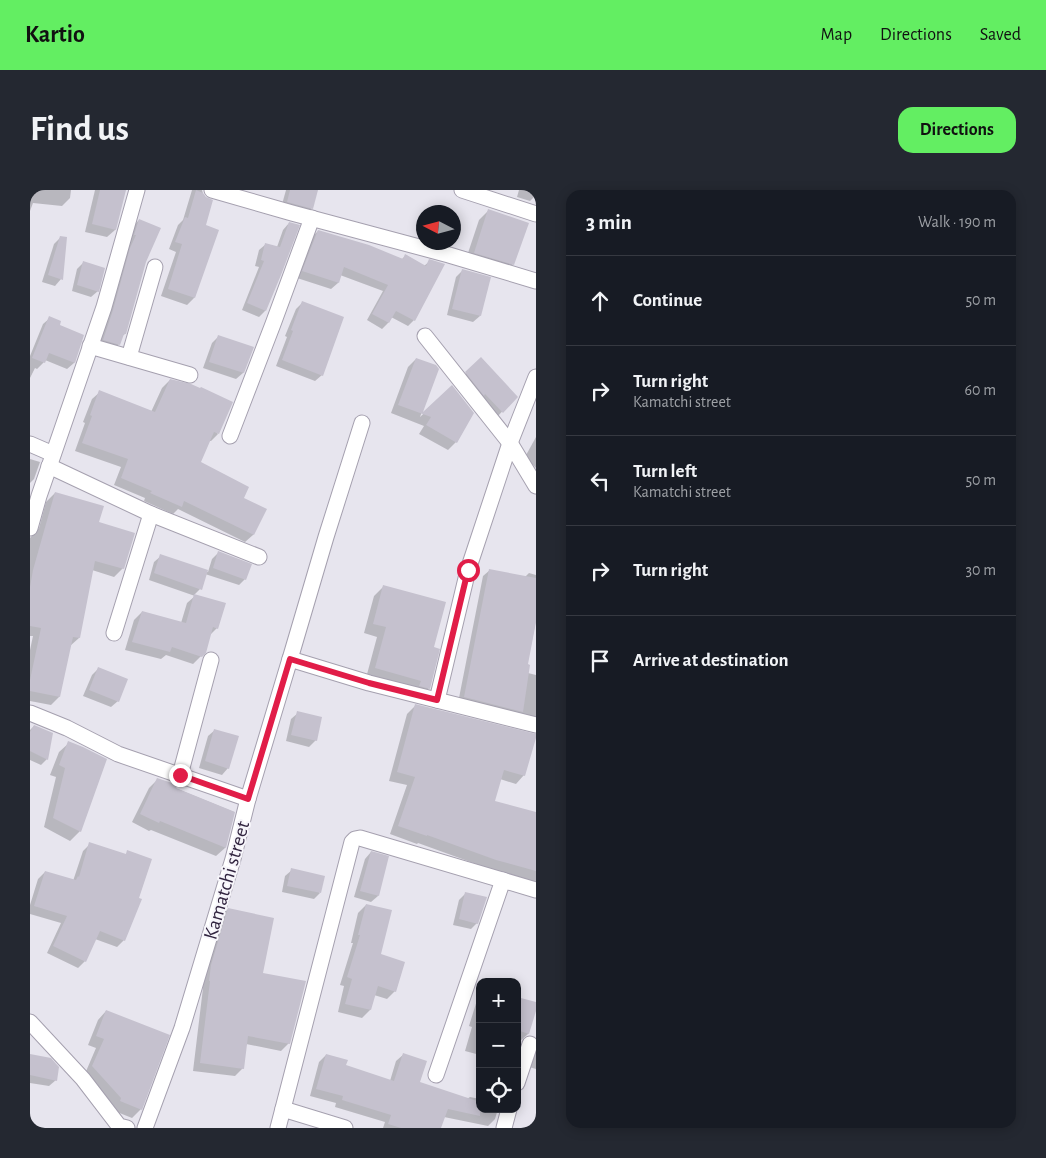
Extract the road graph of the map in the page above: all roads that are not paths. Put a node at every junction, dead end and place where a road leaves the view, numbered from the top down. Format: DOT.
graph roads {
  1 [pos="137,190"];
  2 [pos="212,190"];
  3 [pos="462,190"];
  4 [pos="536,214"];
  5 [pos="312,218"];
  6 [pos="155,267"];
  7 [pos="536,281"];
  8 [pos="425,336"];
  9 [pos="90,346"];
  10 [pos="128,357"];
  11 [pos="190,375"];
  12 [pos="536,377"];
  13 [pos="362,423"];
  14 [pos="230,436"];
  15 [pos="510,443"];
  16 [pos="30,444"];
  17 [pos="51,460"];
  18 [pos="536,486"];
  19 [pos="152,514"];
  20 [pos="30,528"];
  21 [pos="259,557"];
  22 [pos="114,633"];
  23 [pos="290,659"];
  24 [pos="212,660"];
  25 [pos="437,700"];
  26 [pos="30,713"];
  27 [pos="536,725"];
  28 [pos="180,775"];
  29 [pos="248,799"];
  30 [pos="503,880"];
  31 [pos="536,890"];
  32 [pos="30,1022"];
  33 [pos="530,1044"];
  34 [pos="521,1072"];
  35 [pos="436,1075"];
  36 [pos="283,1109"];
  37 [pos="508,1113"];
  38 [pos="122,1127"];
  39 [pos="145,1128"];
  40 [pos="278,1128"];
  41 [pos="345,1128"];
  42 [pos="504,1128"];
  1 -- 9 [label="street"];
  2 -- 5 [label="street"];
  3 -- 4 [label="street"];
  5 -- 7 [label="street"];
  5 -- 14 [label="street"];
  6 -- 10 [label="street"];
  8 -- 15 [label="street"];
  9 -- 10 [label="street"];
  9 -- 17 [label="street"];
  10 -- 11 [label="street"];
  12 -- 15 [label="street"];
  13 -- 23 [label="street, Kamatchi street"];
  15 -- 18 [label="street"];
  15 -- 25 [label="street"];
  16 -- 17 [label="street"];
  17 -- 19 [label="street"];
  17 -- 20 [label="street"];
  19 -- 21 [label="street"];
  19 -- 22 [label="street"];
  23 -- 25 [label="street"];
  23 -- 29 [label="street, Kamatchi street"];
  24 -- 28 [label="street"];
  25 -- 27 [label="street"];
  26 -- 28 [label="street"];
  28 -- 29 [label="street"];
  29 -- 39 [label="street, Kamatchi street"];
  30 -- 31 [label="street"];
  30 -- 35 [label="street"];
  30 -- 36 [label="street"];
  32 -- 38 [label="street"];
  33 -- 34 [label="street"];
  36 -- 40 [label="street"];
  36 -- 41 [label="street"];
  37 -- 42 [label="street"];
}
